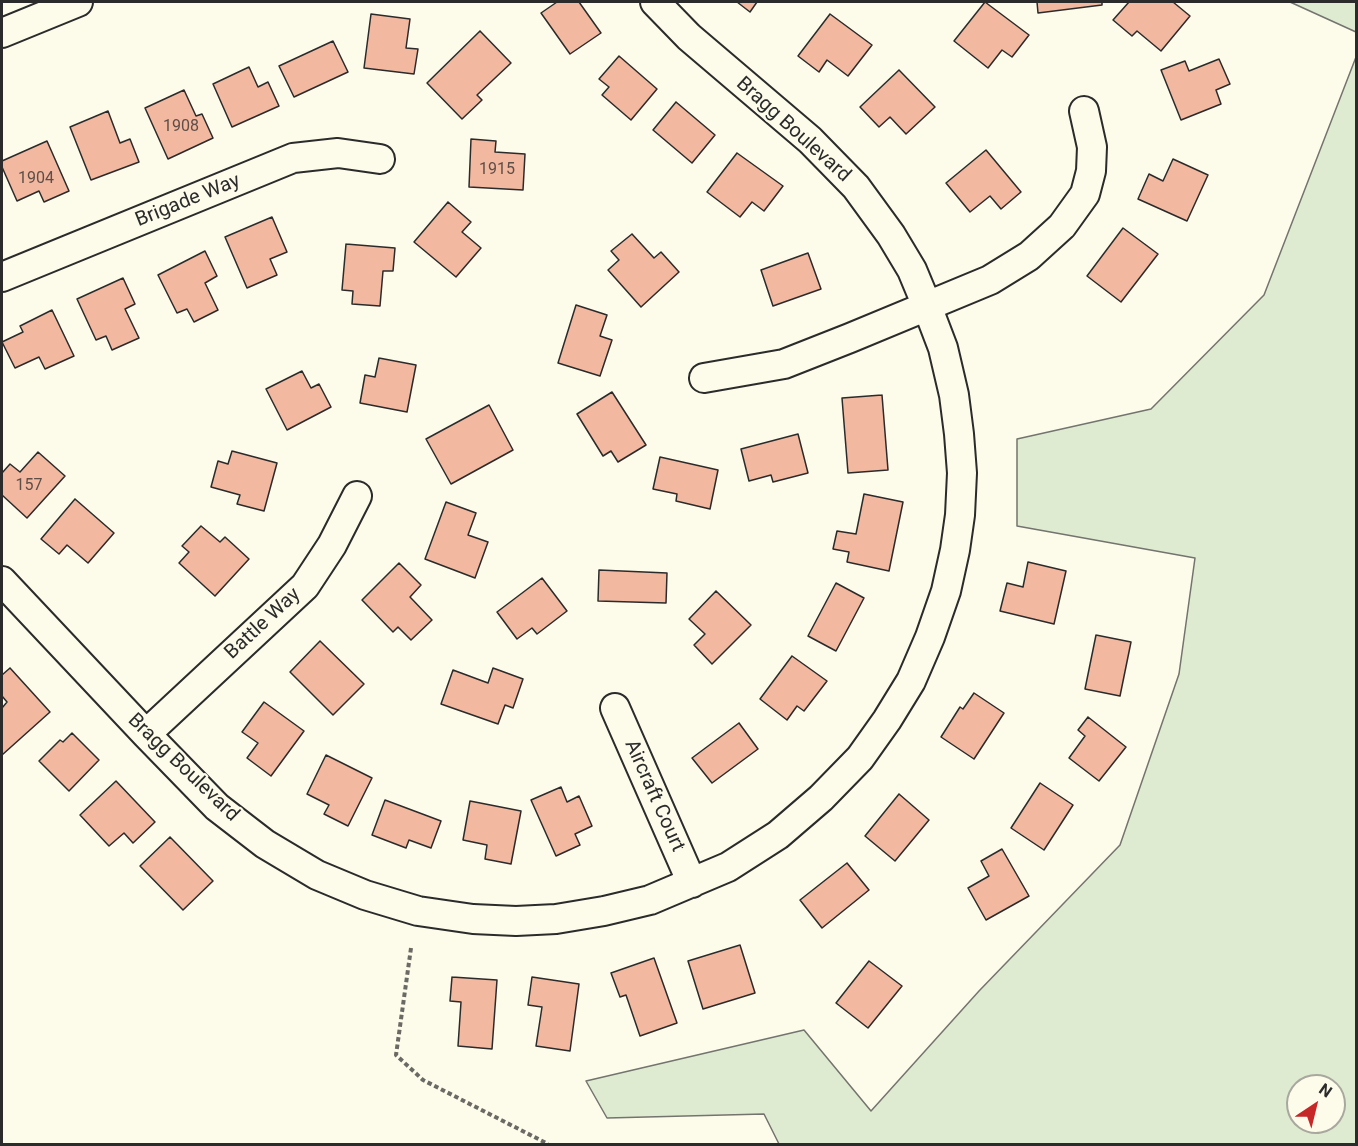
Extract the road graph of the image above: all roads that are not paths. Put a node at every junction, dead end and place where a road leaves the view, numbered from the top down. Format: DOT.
graph roads {
  1 [pos="78,2"];
  2 [pos="655,2"];
  3 [pos="2,33"];
  4 [pos="1084,111"];
  5 [pos="380,159"];
  6 [pos="2,277"];
  7 [pos="927,306"];
  8 [pos="704,378"];
  9 [pos="357,496"];
  10 [pos="2,580"];
  11 [pos="615,708"];
  12 [pos="146,734"];
  13 [pos="692,883"];
  1 -- 3 [label="street"];
  2 -- 7 [label="street, Bragg Boulevard"];
  4 -- 7 [label="street"];
  5 -- 6 [label="street, Brigade Way"];
  7 -- 8 [label="street"];
  7 -- 13 [label="street, Bragg Boulevard"];
  9 -- 12 [label="street, Battle Way"];
  10 -- 12 [label="street, Bragg Boulevard"];
  11 -- 13 [label="street, Aircraft Court"];
  12 -- 13 [label="street, Bragg Boulevard"];
}
